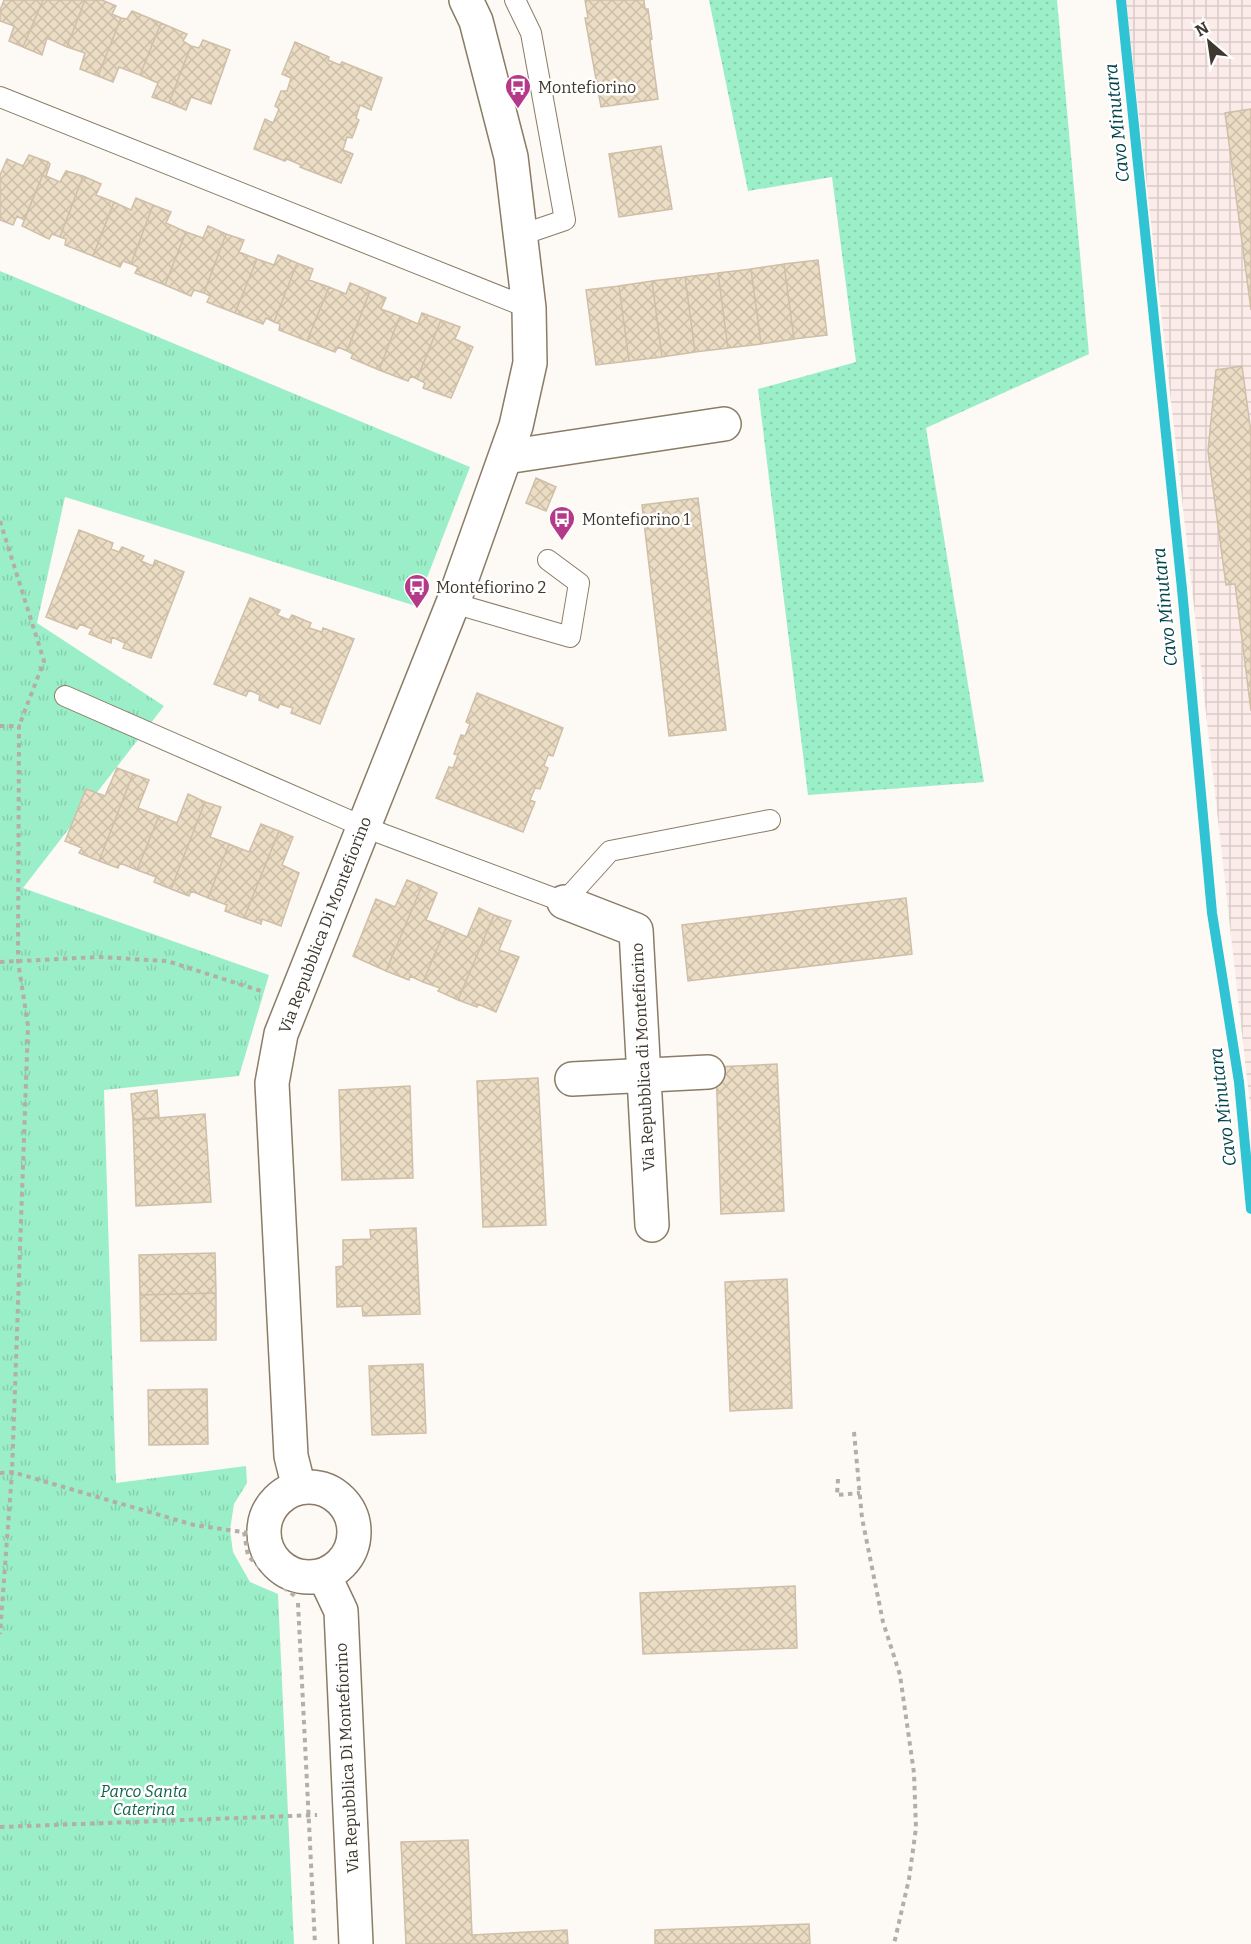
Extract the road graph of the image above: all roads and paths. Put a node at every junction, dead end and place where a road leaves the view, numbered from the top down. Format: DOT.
graph roads {
  1 [pos="466,0"];
  2 [pos="515,0"];
  3 [pos="0,97"];
  4 [pos="521,235"];
  5 [pos="529,308"];
  6 [pos="724,424"];
  7 [pos="506,456"];
  8 [pos="0,521"];
  9 [pos="548,560"];
  10 [pos="453,603"];
  11 [pos="64,696"];
  12 [pos="0,726"];
  13 [pos="19,726"];
  14 [pos="770,820"];
  15 [pos="364,826"];
  16 [pos="564,902"];
  17 [pos="18,961"];
  18 [pos="0,962"];
  19 [pos="294,1002"];
  20 [pos="708,1072"];
  21 [pos="644,1076"];
  22 [pos="572,1078"];
  23 [pos="652,1225"];
  24 [pos="854,1432"];
  25 [pos="12,1472"];
  26 [pos="0,1473"];
  27 [pos="838,1479"];
  28 [pos="299,1488"];
  29 [pos="860,1493"];
  30 [pos="254,1533"];
  31 [pos="324,1575"];
  32 [pos="0,1634"];
  33 [pos="350,1813"];
  34 [pos="308,1815"];
  35 [pos="0,1827"];
  36 [pos="315,1944"];
  37 [pos="356,1944"];
  38 [pos="894,1944"];
  1 -- 4 [label="street, Via Repubblica Di Montefiorino"];
  2 -- 4 [label="lane"];
  3 -- 5 [label="lane"];
  4 -- 5 [label="street, Via Repubblica Di Montefiorino"];
  5 -- 7 [label="street, Via Repubblica Di Montefiorino"];
  6 -- 7 [label="street"];
  7 -- 10 [label="street, Via Repubblica Di Montefiorino"];
  8 -- 13 [label="path"];
  9 -- 10 [label="lane"];
  10 -- 15 [label="street, Via Repubblica Di Montefiorino"];
  11 -- 15 [label="lane"];
  12 -- 13 [label="path"];
  13 -- 17 [label="path"];
  14 -- 16 [label="lane"];
  15 -- 16 [label="lane"];
  15 -- 19 [label="street, Via Repubblica Di Montefiorino"];
  16 -- 21 [label="street, Via Repubblica di Montefiorino"];
  17 -- 18 [label="path"];
  17 -- 19 [label="path"];
  17 -- 25 [label="path"];
  19 -- 28 [label="street, Via Repubblica Di Montefiorino"];
  20 -- 21 [label="street"];
  21 -- 22 [label="street"];
  21 -- 23 [label="street, Via Repubblica di Montefiorino"];
  24 -- 29 [label="path"];
  25 -- 26 [label="path"];
  25 -- 30 [label="path"];
  25 -- 32 [label="path"];
  27 -- 29 [label="path"];
  28 -- 30 [label="street"];
  28 -- 31 [label="street"];
  29 -- 38 [label="path"];
  30 -- 31 [label="street"];
  30 -- 34 [label="path"];
  31 -- 33 [label="street, Via Repubblica Di Montefiorino"];
  33 -- 34 [label="path"];
  33 -- 37 [label="street, Via Repubblica Di Montefiorino"];
  34 -- 35 [label="path"];
  34 -- 36 [label="path"];
}
